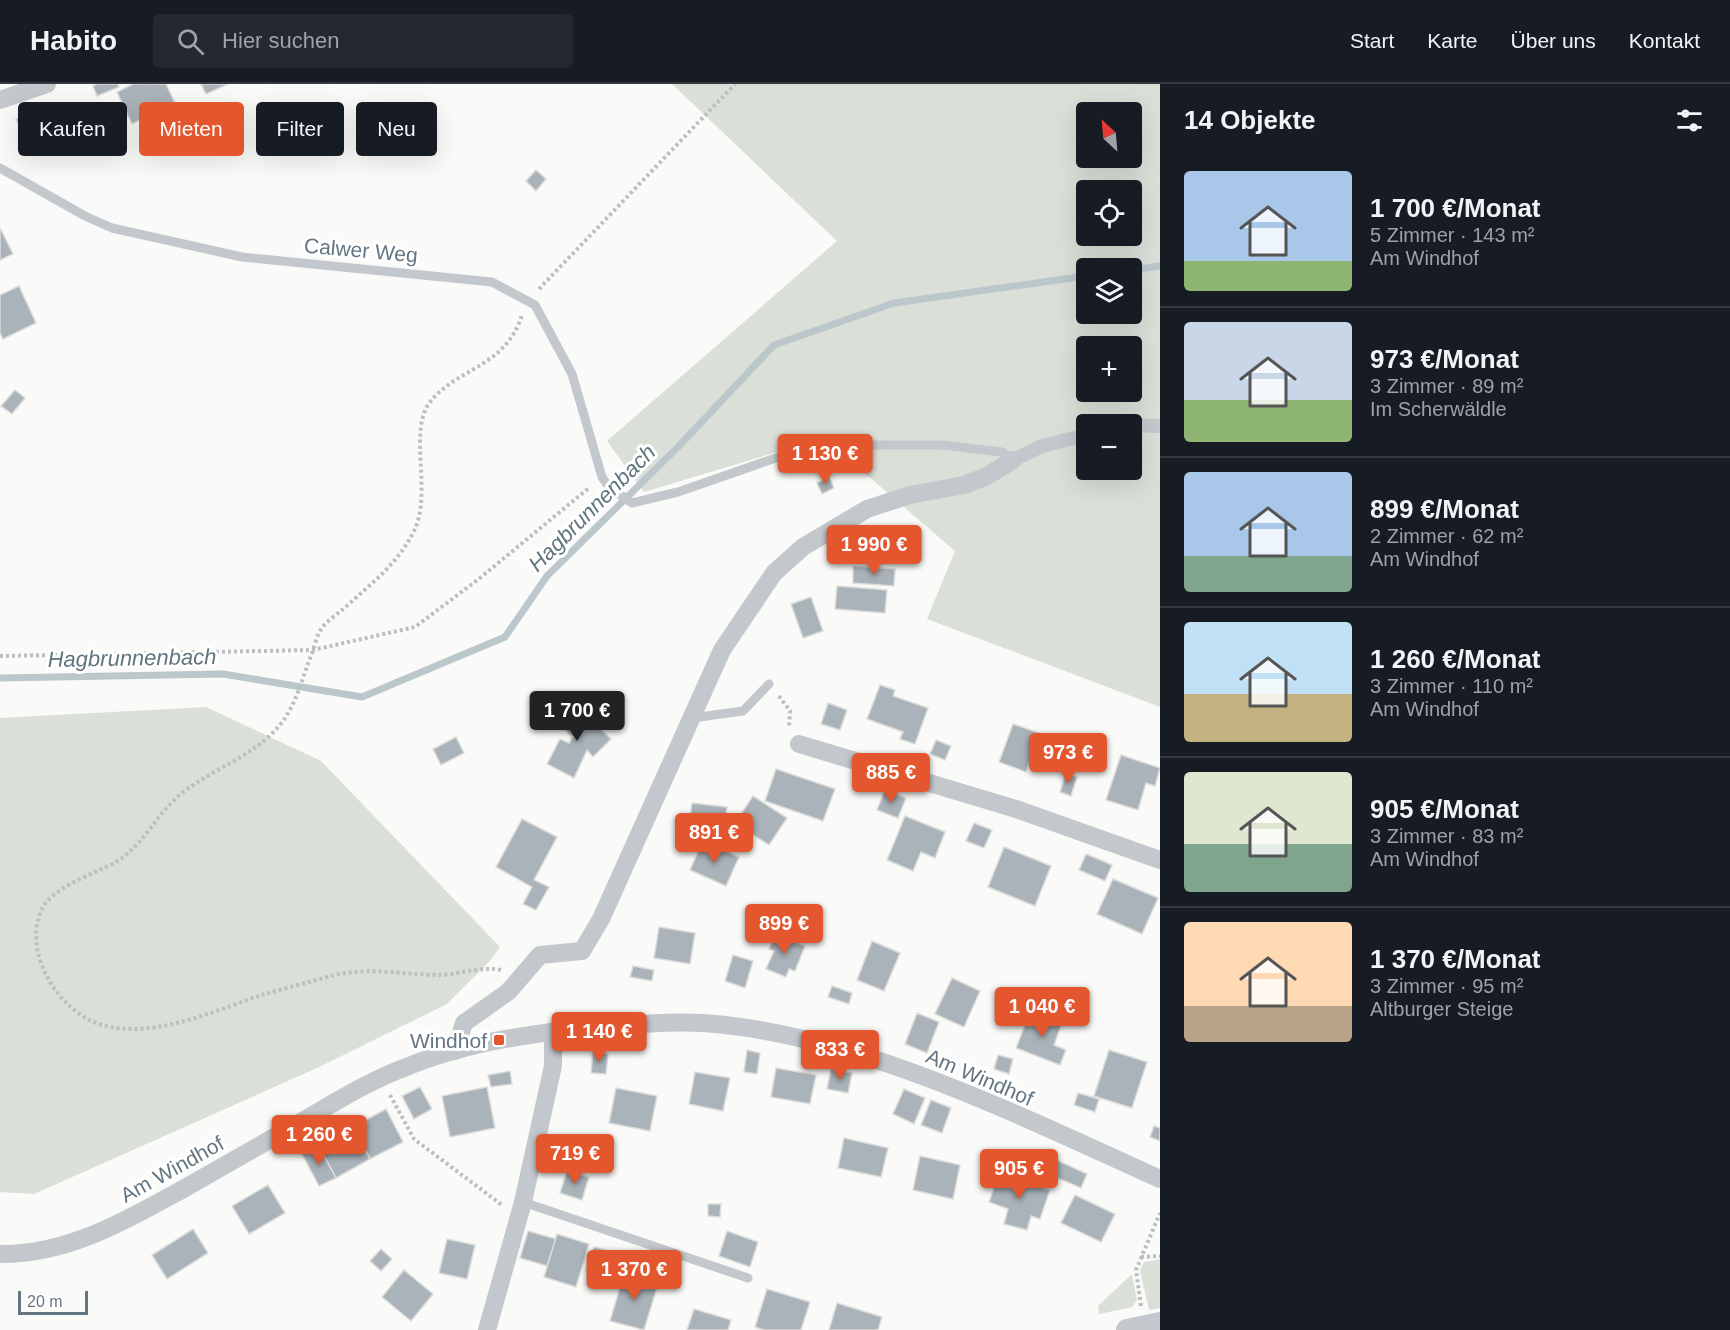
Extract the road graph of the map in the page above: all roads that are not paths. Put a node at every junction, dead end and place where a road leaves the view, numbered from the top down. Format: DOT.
graph roads {
  1 [pos="47,84"];
  2 [pos="0,100"];
  3 [pos="0,168"];
  4 [pos="1142,425"];
  5 [pos="1160,426"];
  6 [pos="1076,438"];
  7 [pos="1013,459"];
  8 [pos="769,684"];
  9 [pos="692,718"];
  10 [pos="794,736"];
  11 [pos="1160,860"];
  12 [pos="553,1031"];
  13 [pos="455,1051"];
  14 [pos="1160,1179"];
  15 [pos="521,1207"];
  16 [pos="0,1254"];
  17 [pos="748,1278"];
  18 [pos="487,1330"];
  1 -- 2 [label="street"];
  3 -- 7 [label="lane, Calwer Weg"];
  4 -- 5 [label="street"];
  6 -- 7 [label="street"];
  7 -- 9 [label="street"];
  8 -- 9 [label="lane"];
  9 -- 13 [label="street"];
  10 -- 11 [label="street"];
  12 -- 13 [label="street, Am Windhof"];
  12 -- 14 [label="street, Am Windhof"];
  12 -- 15 [label="street"];
  13 -- 16 [label="street, Am Windhof"];
  15 -- 17 [label="lane"];
  15 -- 18 [label="street"];
}
